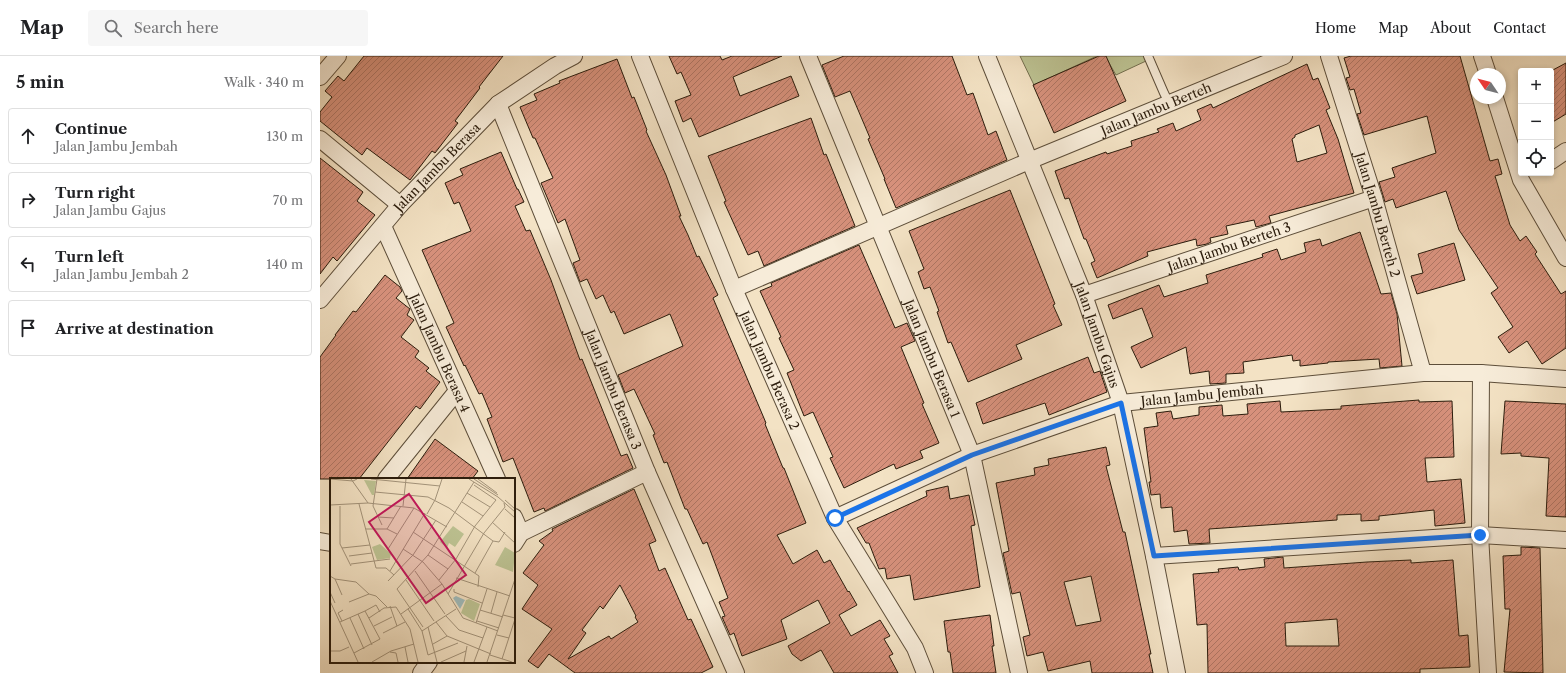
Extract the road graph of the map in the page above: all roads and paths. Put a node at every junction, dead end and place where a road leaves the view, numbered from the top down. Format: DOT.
graph roads {
  1 [pos="338,56"];
  2 [pos="574,56"];
  3 [pos="640,56"];
  4 [pos="808,56"];
  5 [pos="987,56"];
  6 [pos="1148,56"];
  7 [pos="1284,56"];
  8 [pos="1329,56"];
  9 [pos="1482,56"];
  10 [pos="1486,68"];
  11 [pos="320,77"];
  12 [pos="1169,103"];
  13 [pos="498,104"];
  14 [pos="1497,104"];
  15 [pos="320,139"];
  16 [pos="1566,151"];
  17 [pos="1518,156"];
  18 [pos="1554,159"];
  19 [pos="1029,161"];
  20 [pos="1526,176"];
  21 [pos="1374,198"];
  22 [pos="400,204"];
  23 [pos="383,226"];
  24 [pos="879,227"];
  25 [pos="1566,258"];
  26 [pos="734,289"];
  27 [pos="1084,296"];
  28 [pos="320,300"];
  29 [pos="1481,373"];
  30 [pos="1423,374"];
  31 [pos="1566,380"];
  32 [pos="458,391"];
  33 [pos="1121,403"];
  34 [pos="972,455"];
  35 [pos="647,472"];
  36 [pos="387,478"];
  37 [pos="497,478"];
  38 [pos="835,518"];
  39 [pos="515,522"];
  40 [pos="1480,535"];
  41 [pos="518,539"];
  42 [pos="1566,540"];
  43 [pos="320,541"];
  44 [pos="330,542"];
  45 [pos="1154,556"];
  46 [pos="428,663"];
  47 [pos="421,673"];
  48 [pos="736,673"];
  49 [pos="924,673"];
  50 [pos="1019,673"];
  51 [pos="1177,673"];
  52 [pos="1488,673"];
  1 -- 11 [label="street"];
  2 -- 13 [label="street, Jalan Jambu Berasa"];
  3 -- 26 [label="street, Jalan Jambu Berasa 2"];
  4 -- 24 [label="street, Jalan Jambu Berasa 1"];
  5 -- 19 [label="street, Jalan Jambu Gajus"];
  6 -- 12 [label="lane"];
  7 -- 12 [label="street, Jalan Jambu Berteh"];
  8 -- 21 [label="street, Jalan Jambu Berteh 2"];
  9 -- 10 [label="street"];
  12 -- 19 [label="street, Jalan Jambu Berteh"];
  13 -- 22 [label="street, Jalan Jambu Berasa"];
  13 -- 35 [label="street, Jalan Jambu Berasa 3"];
  14 -- 17 [label="street"];
  15 -- 22 [label="street"];
  16 -- 18 [label="street"];
  19 -- 24 [label="street, Jalan Jambu Berteh"];
  19 -- 27 [label="street, Jalan Jambu Gajus"];
  20 -- 25 [label="street"];
  21 -- 27 [label="street, Jalan Jambu Berteh 3"];
  21 -- 30 [label="street, Jalan Jambu Berteh 2"];
  22 -- 23 [label="street, Jalan Jambu Berasa"];
  23 -- 28 [label="street, Jalan Jambu Berasa"];
  23 -- 32 [label="street, Jalan Jambu Berasa 4"];
  24 -- 26 [label="street, Jalan Jambu Berteh"];
  24 -- 34 [label="street, Jalan Jambu Berasa 1"];
  26 -- 38 [label="street, Jalan Jambu Berasa 2"];
  27 -- 33 [label="street, Jalan Jambu Gajus"];
  29 -- 30 [label="street, Jalan Jambu Jembah"];
  29 -- 31 [label="street, Jalan Jambu Jembah"];
  29 -- 40 [label="street"];
  30 -- 33 [label="street, Jalan Jambu Jembah"];
  32 -- 36 [label="street"];
  32 -- 37 [label="street, Jalan Jambu Berasa 4"];
  33 -- 34 [label="street, Jalan Jambu Jembah"];
  33 -- 45 [label="street, Jalan Jambu Gajus"];
  34 -- 38 [label="street, Jalan Jambu Jembah"];
  34 -- 50 [label="street, Jalan Jambu Berasa 1"];
  35 -- 41 [label="street"];
  35 -- 48 [label="street, Jalan Jambu Berasa 3"];
  38 -- 49 [label="street, Jalan Jambu Berasa 2"];
  39 -- 41 [label="street"];
  40 -- 42 [label="street"];
  40 -- 45 [label="street"];
  40 -- 52 [label="street"];
  43 -- 44 [label="street"];
  45 -- 51 [label="street, Jalan Jambu Gajus"];
  46 -- 47 [label="street"];
}
